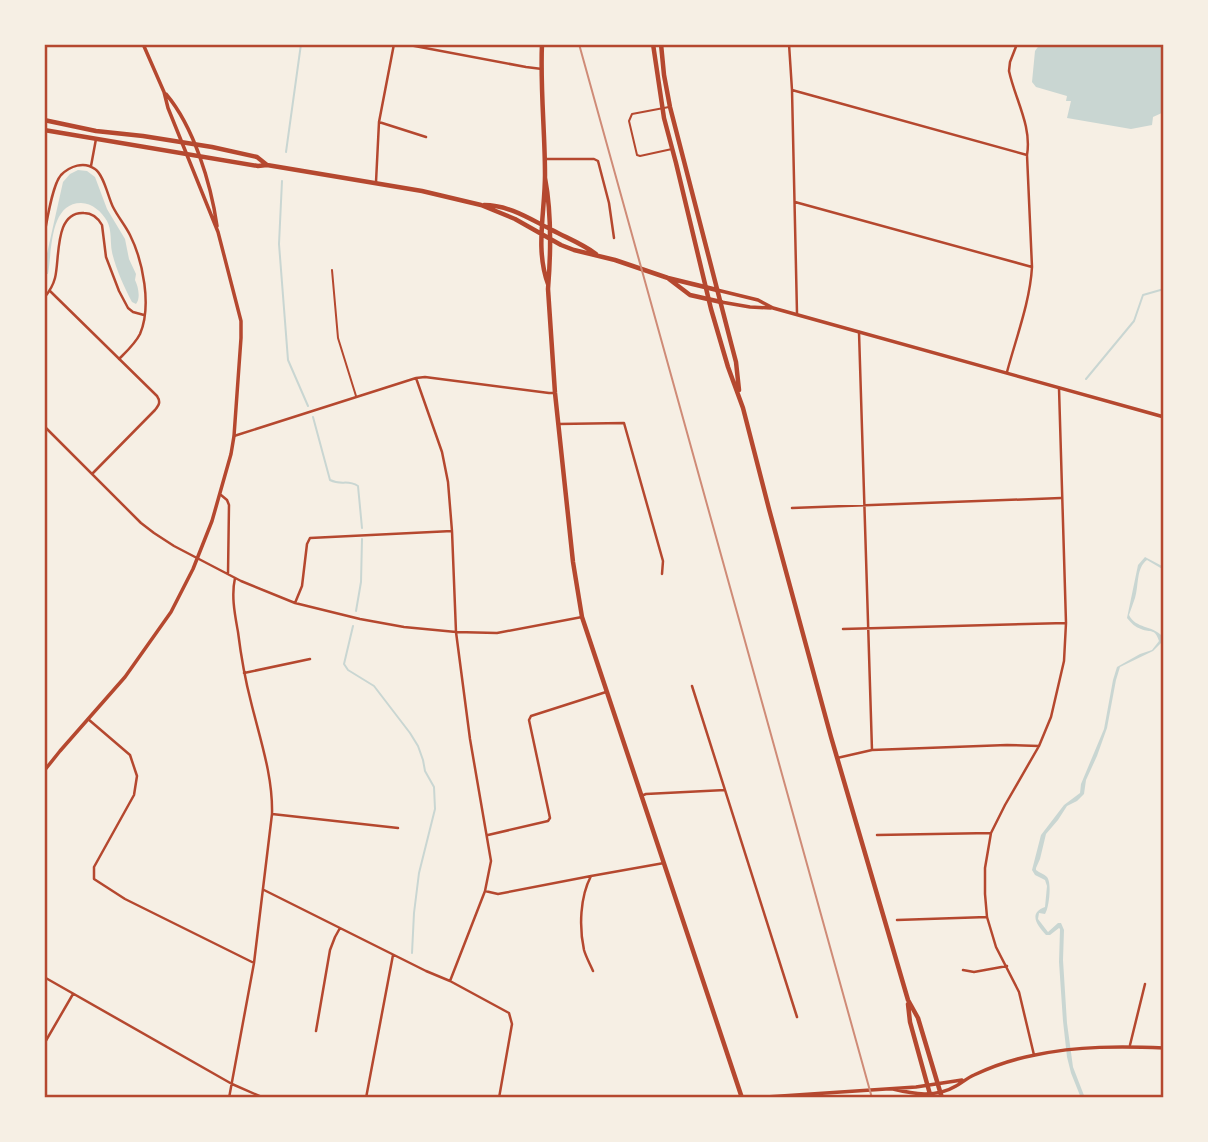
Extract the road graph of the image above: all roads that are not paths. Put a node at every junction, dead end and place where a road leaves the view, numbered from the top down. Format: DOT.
graph roads {
  1 [pos="143,44"];
  2 [pos="394,44"];
  3 [pos="404,44"];
  4 [pos="542,44"];
  5 [pos="653,44"];
  6 [pos="661,44"];
  7 [pos="788,44"];
  8 [pos="1017,44"];
  9 [pos="542,69"];
  10 [pos="792,90"];
  11 [pos="164,93"];
  12 [pos="670,107"];
  13 [pos="662,108"];
  14 [pos="44,120"];
  15 [pos="379,122"];
  16 [pos="44,130"];
  17 [pos="101,132"];
  18 [pos="426,137"];
  19 [pos="96,139"];
  20 [pos="181,142"];
  21 [pos="194,144"];
  22 [pos="673,149"];
  23 [pos="186,153"];
  24 [pos="1027,155"];
  25 [pos="198,156"];
  26 [pos="545,159"];
  27 [pos="267,165"];
  28 [pos="91,166"];
  29 [pos="545,178"];
  30 [pos="376,183"];
  31 [pos="795,202"];
  32 [pos="481,205"];
  33 [pos="542,224"];
  34 [pos="550,229"];
  35 [pos="218,232"];
  36 [pos="541,233"];
  37 [pos="44,236"];
  38 [pos="614,237"];
  39 [pos="551,239"];
  40 [pos="597,255"];
  41 [pos="1032,267"];
  42 [pos="332,270"];
  43 [pos="668,278"];
  44 [pos="548,285"];
  45 [pos="706,287"];
  46 [pos="50,290"];
  47 [pos="718,290"];
  48 [pos="44,298"];
  49 [pos="709,300"];
  50 [pos="721,302"];
  51 [pos="773,308"];
  52 [pos="144,315"];
  53 [pos="797,315"];
  54 [pos="859,332"];
  55 [pos="119,359"];
  56 [pos="1007,374"];
  57 [pos="416,378"];
  58 [pos="1059,388"];
  59 [pos="555,393"];
  60 [pos="739,394"];
  61 [pos="357,397"];
  62 [pos="1162,416"];
  63 [pos="558,424"];
  64 [pos="44,426"];
  65 [pos="234,436"];
  66 [pos="92,474"];
  67 [pos="221,495"];
  68 [pos="1062,498"];
  69 [pos="864,506"];
  70 [pos="792,508"];
  71 [pos="452,531"];
  72 [pos="198,558"];
  73 [pos="229,574"];
  74 [pos="662,574"];
  75 [pos="236,578"];
  76 [pos="295,603"];
  77 [pos="582,617"];
  78 [pos="1066,623"];
  79 [pos="843,629"];
  80 [pos="868,629"];
  81 [pos="456,632"];
  82 [pos="310,659"];
  83 [pos="244,673"];
  84 [pos="692,686"];
  85 [pos="607,692"];
  86 [pos="88,719"];
  87 [pos="1039,746"];
  88 [pos="872,750"];
  89 [pos="837,759"];
  90 [pos="44,771"];
  91 [pos="725,790"];
  92 [pos="641,796"];
  93 [pos="272,814"];
  94 [pos="398,828"];
  95 [pos="991,833"];
  96 [pos="488,835"];
  97 [pos="877,835"];
  98 [pos="664,863"];
  99 [pos="591,876"];
  100 [pos="263,889"];
  101 [pos="485,891"];
  102 [pos="987,916"];
  103 [pos="897,920"];
  104 [pos="340,928"];
  105 [pos="393,955"];
  106 [pos="254,963"];
  107 [pos="1007,966"];
  108 [pos="963,970"];
  109 [pos="593,971"];
  110 [pos="44,977"];
  111 [pos="450,981"];
  112 [pos="1145,984"];
  113 [pos="73,994"];
  114 [pos="908,1000"];
  115 [pos="797,1017"];
  116 [pos="316,1031"];
  117 [pos="44,1044"];
  118 [pos="1130,1046"];
  119 [pos="1164,1048"];
  120 [pos="1034,1055"];
  121 [pos="964,1080"];
  122 [pos="232,1084"];
  123 [pos="938,1084"];
  124 [pos="928,1086"];
  125 [pos="893,1089"];
  126 [pos="940,1092"];
  127 [pos="931,1096"];
  128 [pos="229,1098"];
  129 [pos="264,1098"];
  130 [pos="366,1098"];
  131 [pos="499,1098"];
  132 [pos="741,1098"];
  133 [pos="751,1098"];
  134 [pos="942,1098"];
  1 -- 11 [label="street"];
  2 -- 15 [label="street"];
  3 -- 9 [label="street"];
  4 -- 9 [label="main road"];
  5 -- 13 [label="main road"];
  6 -- 12 [label="main road"];
  7 -- 10 [label="street"];
  8 -- 24 [label="street"];
  9 -- 26 [label="main road"];
  10 -- 24 [label="street"];
  10 -- 31 [label="street"];
  11 -- 20 [label="street"];
  11 -- 21 [label="street"];
  12 -- 13 [label="lane"];
  12 -- 47 [label="main road"];
  13 -- 22 [label="main road"];
  13 -- 22 [label="lane"];
  14 -- 17 [label="main road"];
  15 -- 18 [label="street"];
  15 -- 30 [label="street"];
  16 -- 19 [label="main road"];
  17 -- 19 [label="main road"];
  17 -- 20 [label="main road"];
  19 -- 23 [label="main road"];
  19 -- 28 [label="street"];
  20 -- 21 [label="main road"];
  20 -- 23 [label="street"];
  21 -- 25 [label="street"];
  21 -- 27 [label="main road"];
  22 -- 45 [label="main road"];
  23 -- 25 [label="main road"];
  23 -- 35 [label="street"];
  24 -- 41 [label="street"];
  25 -- 27 [label="main road"];
  25 -- 35 [label="street"];
  26 -- 29 [label="main road"];
  26 -- 38 [label="street"];
  27 -- 30 [label="main road"];
  28 -- 37 [label="street"];
  28 -- 52 [label="street"];
  29 -- 33 [label="main road"];
  29 -- 34 [label="main road"];
  30 -- 32 [label="main road"];
  31 -- 41 [label="street"];
  31 -- 53 [label="street"];
  32 -- 33 [label="main road"];
  32 -- 36 [label="main road"];
  33 -- 34 [label="main road"];
  33 -- 36 [label="main road"];
  34 -- 39 [label="main road"];
  34 -- 40 [label="main road"];
  35 -- 65 [label="street"];
  36 -- 39 [label="main road"];
  36 -- 44 [label="main road"];
  39 -- 40 [label="main road"];
  39 -- 44 [label="main road"];
  40 -- 43 [label="main road"];
  41 -- 56 [label="street"];
  42 -- 61 [label="lane"];
  43 -- 45 [label="main road"];
  43 -- 49 [label="main road"];
  44 -- 59 [label="main road"];
  45 -- 47 [label="main road"];
  45 -- 49 [label="main road"];
  46 -- 48 [label="street"];
  46 -- 52 [label="street"];
  46 -- 55 [label="street"];
  47 -- 50 [label="main road"];
  47 -- 51 [label="street"];
  49 -- 50 [label="main road"];
  49 -- 60 [label="main road"];
  50 -- 51 [label="street"];
  50 -- 60 [label="main road"];
  51 -- 53 [label="street"];
  52 -- 55 [label="street"];
  53 -- 54 [label="street"];
  54 -- 56 [label="street"];
  54 -- 69 [label="street"];
  55 -- 66 [label="street"];
  56 -- 58 [label="street"];
  57 -- 59 [label="street"];
  57 -- 61 [label="street"];
  57 -- 71 [label="street"];
  58 -- 62 [label="street"];
  58 -- 68 [label="street"];
  59 -- 63 [label="main road"];
  60 -- 89 [label="main road"];
  61 -- 65 [label="street"];
  63 -- 74 [label="street"];
  63 -- 77 [label="main road"];
  64 -- 66 [label="street"];
  65 -- 67 [label="street"];
  66 -- 72 [label="street"];
  67 -- 72 [label="street"];
  67 -- 73 [label="street"];
  68 -- 69 [label="street"];
  68 -- 78 [label="street"];
  69 -- 70 [label="street"];
  69 -- 80 [label="street"];
  71 -- 76 [label="street"];
  71 -- 81 [label="street"];
  72 -- 73 [label="street"];
  72 -- 86 [label="street"];
  73 -- 75 [label="street"];
  75 -- 76 [label="street"];
  75 -- 83 [label="street"];
  76 -- 81 [label="street"];
  77 -- 81 [label="street"];
  77 -- 85 [label="main road"];
  78 -- 80 [label="street"];
  78 -- 87 [label="street"];
  79 -- 80 [label="street"];
  80 -- 88 [label="street"];
  81 -- 96 [label="street"];
  82 -- 83 [label="street"];
  83 -- 93 [label="street"];
  84 -- 91 [label="street"];
  85 -- 92 [label="main road"];
  85 -- 96 [label="street"];
  86 -- 90 [label="street"];
  86 -- 106 [label="street"];
  87 -- 88 [label="street"];
  87 -- 95 [label="street"];
  88 -- 89 [label="street"];
  89 -- 114 [label="main road"];
  91 -- 92 [label="street"];
  91 -- 115 [label="street"];
  92 -- 98 [label="main road"];
  93 -- 94 [label="street"];
  93 -- 100 [label="street"];
  95 -- 97 [label="street"];
  95 -- 102 [label="street"];
  96 -- 101 [label="street"];
  98 -- 99 [label="street"];
  98 -- 132 [label="main road"];
  99 -- 101 [label="street"];
  99 -- 109 [label="street"];
  100 -- 104 [label="street"];
  100 -- 106 [label="street"];
  101 -- 111 [label="street"];
  102 -- 103 [label="street"];
  102 -- 107 [label="street"];
  104 -- 105 [label="street"];
  104 -- 116 [label="street"];
  105 -- 111 [label="street"];
  105 -- 130 [label="street"];
  106 -- 122 [label="street"];
  107 -- 108 [label="street"];
  107 -- 120 [label="street"];
  110 -- 113 [label="street"];
  111 -- 131 [label="street"];
  112 -- 118 [label="street"];
  113 -- 117 [label="street"];
  113 -- 122 [label="street"];
  114 -- 123 [label="main road"];
  114 -- 124 [label="main road"];
  118 -- 119 [label="street"];
  118 -- 120 [label="street"];
  120 -- 121 [label="street"];
  121 -- 123 [label="street"];
  121 -- 126 [label="street"];
  122 -- 128 [label="street"];
  122 -- 129 [label="street"];
  123 -- 124 [label="street"];
  123 -- 126 [label="main road"];
  124 -- 125 [label="street"];
  124 -- 127 [label="main road"];
  125 -- 127 [label="street"];
  125 -- 133 [label="street"];
  126 -- 127 [label="street"];
  126 -- 134 [label="main road"];
}
